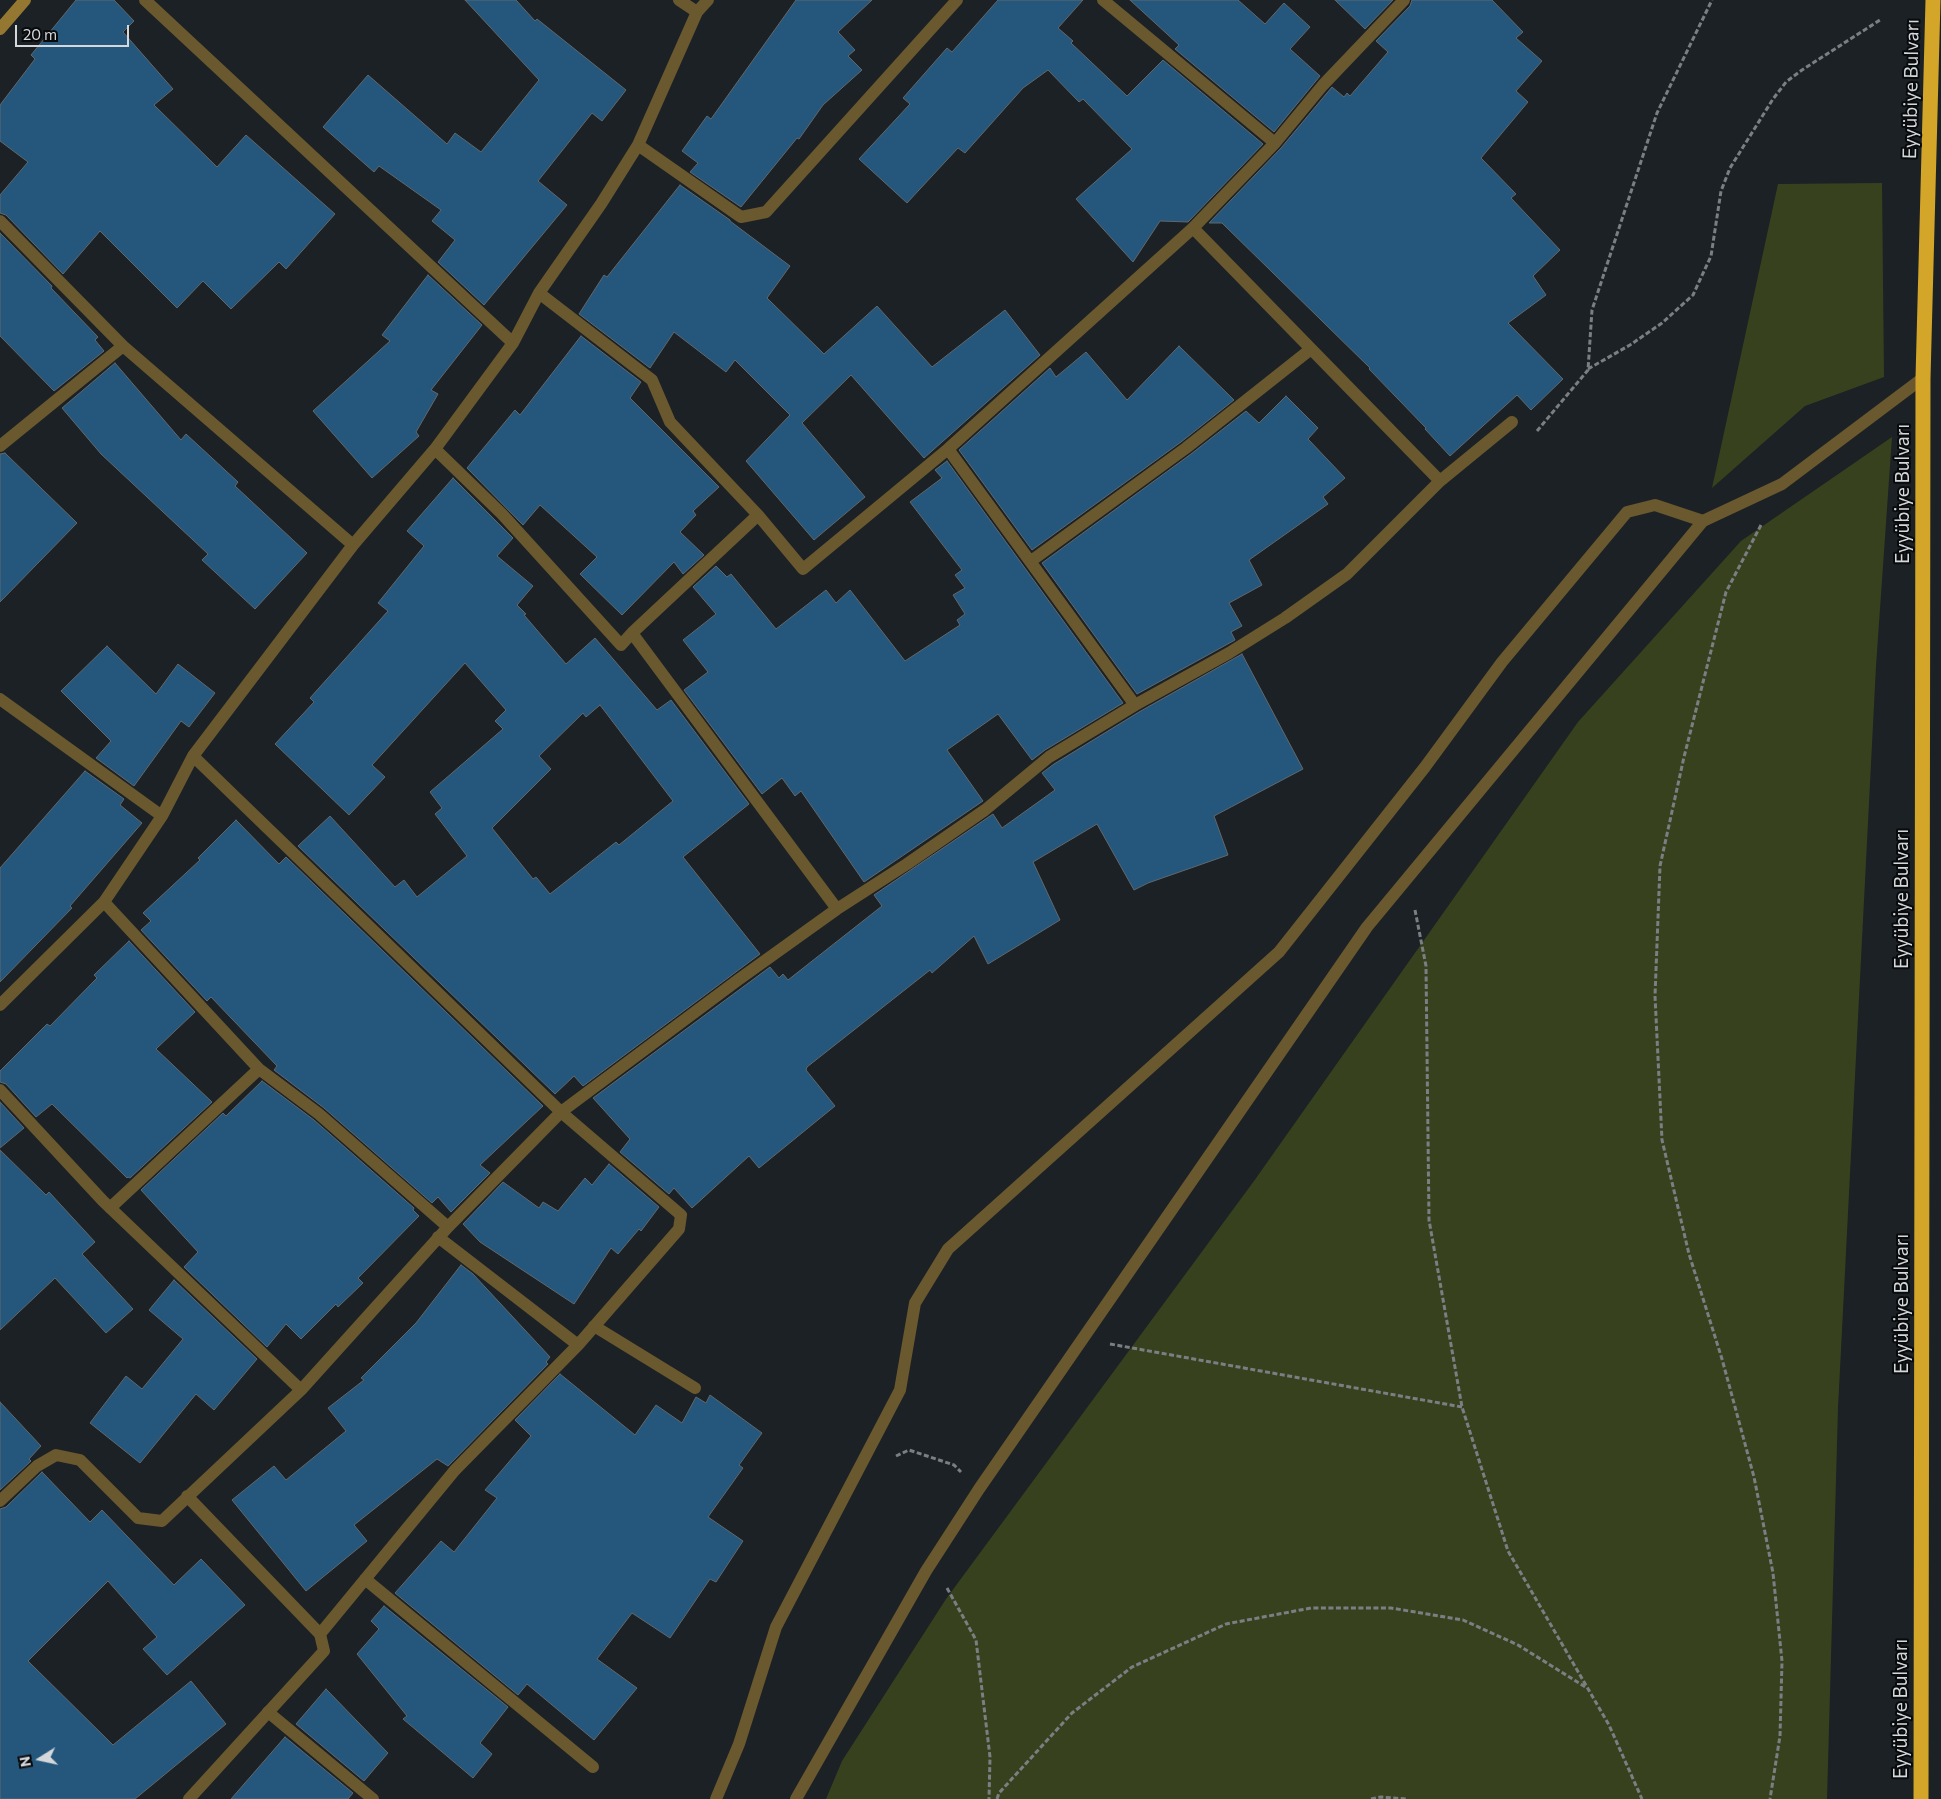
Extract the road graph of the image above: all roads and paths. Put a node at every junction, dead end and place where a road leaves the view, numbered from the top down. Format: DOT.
graph roads {
  1 [pos="25,0"];
  2 [pos="145,0"];
  3 [pos="679,0"];
  4 [pos="708,0"];
  5 [pos="956,0"];
  6 [pos="1103,0"];
  7 [pos="1404,0"];
  8 [pos="1712,0"];
  9 [pos="1933,0"];
  10 [pos="697,12"];
  11 [pos="1880,20"];
  12 [pos="0,29"];
  13 [pos="1275,143"];
  14 [pos="638,145"];
  15 [pos="0,221"];
  16 [pos="1193,228"];
  17 [pos="539,293"];
  18 [pos="513,343"];
  19 [pos="123,346"];
  20 [pos="1311,349"];
  21 [pos="1588,370"];
  22 [pos="1923,378"];
  23 [pos="1512,422"];
  24 [pos="0,446"];
  25 [pos="435,448"];
  26 [pos="948,449"];
  27 [pos="1440,481"];
  28 [pos="1782,484"];
  29 [pos="758,516"];
  30 [pos="1703,522"];
  31 [pos="353,545"];
  32 [pos="1031,561"];
  33 [pos="632,633"];
  34 [pos="0,699"];
  35 [pos="1135,705"];
  36 [pos="193,756"];
  37 [pos="162,816"];
  38 [pos="1409,876"];
  39 [pos="104,902"];
  40 [pos="837,909"];
  41 [pos="0,1006"];
  42 [pos="259,1069"];
  43 [pos="0,1090"];
  44 [pos="562,1112"];
  45 [pos="110,1208"];
  46 [pos="448,1227"];
  47 [pos="438,1237"];
  48 [pos="594,1326"];
  49 [pos="1082,1340"];
  50 [pos="578,1345"];
  51 [pos="695,1388"];
  52 [pos="301,1390"];
  53 [pos="1462,1407"];
  54 [pos="857,1474"];
  55 [pos="980,1489"];
  56 [pos="188,1496"];
  57 [pos="0,1501"];
  58 [pos="926,1571"];
  59 [pos="365,1579"];
  60 [pos="320,1634"];
  61 [pos="1588,1689"];
  62 [pos="268,1712"];
  63 [pos="592,1767"];
  64 [pos="189,1799"];
  65 [pos="373,1799"];
  66 [pos="716,1799"];
  67 [pos="796,1799"];
  68 [pos="989,1799"];
  69 [pos="997,1799"];
  70 [pos="1371,1799"];
  71 [pos="1406,1799"];
  72 [pos="1642,1799"];
  73 [pos="1770,1799"];
  74 [pos="1921,1799"];
  1 -- 12 [label="main road"];
  2 -- 18 [label="street"];
  3 -- 10 [label="street"];
  4 -- 10 [label="street"];
  5 -- 14 [label="street"];
  6 -- 13 [label="street"];
  7 -- 13 [label="street"];
  8 -- 21 [label="path"];
  9 -- 22 [label="highway, Eyyübiye Bulvarı"];
  10 -- 14 [label="street"];
  11 -- 21 [label="path"];
  13 -- 16 [label="street"];
  14 -- 17 [label="street"];
  15 -- 19 [label="street"];
  16 -- 20 [label="street"];
  16 -- 26 [label="street"];
  17 -- 18 [label="street"];
  17 -- 29 [label="street"];
  18 -- 25 [label="street"];
  19 -- 24 [label="street"];
  19 -- 31 [label="street"];
  20 -- 27 [label="street"];
  20 -- 32 [label="street"];
  21 -- 23 [label="path"];
  22 -- 28 [label="street"];
  22 -- 74 [label="highway, Eyyübiye Bulvarı"];
  23 -- 27 [label="street"];
  25 -- 31 [label="street"];
  25 -- 33 [label="street"];
  26 -- 29 [label="street"];
  26 -- 32 [label="street"];
  27 -- 35 [label="street"];
  28 -- 30 [label="street"];
  28 -- 73 [label="path"];
  29 -- 33 [label="street"];
  30 -- 38 [label="street"];
  30 -- 54 [label="street"];
  31 -- 36 [label="street"];
  32 -- 35 [label="street"];
  33 -- 40 [label="street"];
  34 -- 37 [label="street"];
  35 -- 40 [label="street"];
  36 -- 37 [label="street"];
  36 -- 44 [label="street"];
  37 -- 39 [label="street"];
  38 -- 49 [label="street"];
  38 -- 53 [label="path"];
  39 -- 41 [label="street"];
  39 -- 42 [label="street"];
  40 -- 44 [label="street"];
  42 -- 45 [label="street"];
  42 -- 46 [label="street"];
  43 -- 45 [label="street"];
  44 -- 46 [label="street"];
  44 -- 48 [label="street"];
  45 -- 52 [label="street"];
  46 -- 47 [label="street"];
  47 -- 50 [label="street"];
  47 -- 52 [label="street"];
  48 -- 50 [label="street"];
  48 -- 51 [label="street"];
  49 -- 53 [label="path"];
  49 -- 55 [label="street"];
  50 -- 59 [label="street"];
  52 -- 56 [label="street"];
  53 -- 61 [label="path"];
  54 -- 55 [label="path"];
  54 -- 66 [label="street"];
  55 -- 58 [label="street"];
  56 -- 57 [label="street"];
  56 -- 60 [label="street"];
  58 -- 67 [label="street"];
  58 -- 68 [label="path"];
  59 -- 60 [label="street"];
  59 -- 63 [label="street"];
  60 -- 62 [label="street"];
  61 -- 69 [label="path"];
  61 -- 72 [label="path"];
  62 -- 64 [label="street"];
  62 -- 65 [label="street"];
  70 -- 71 [label="path"];
}
